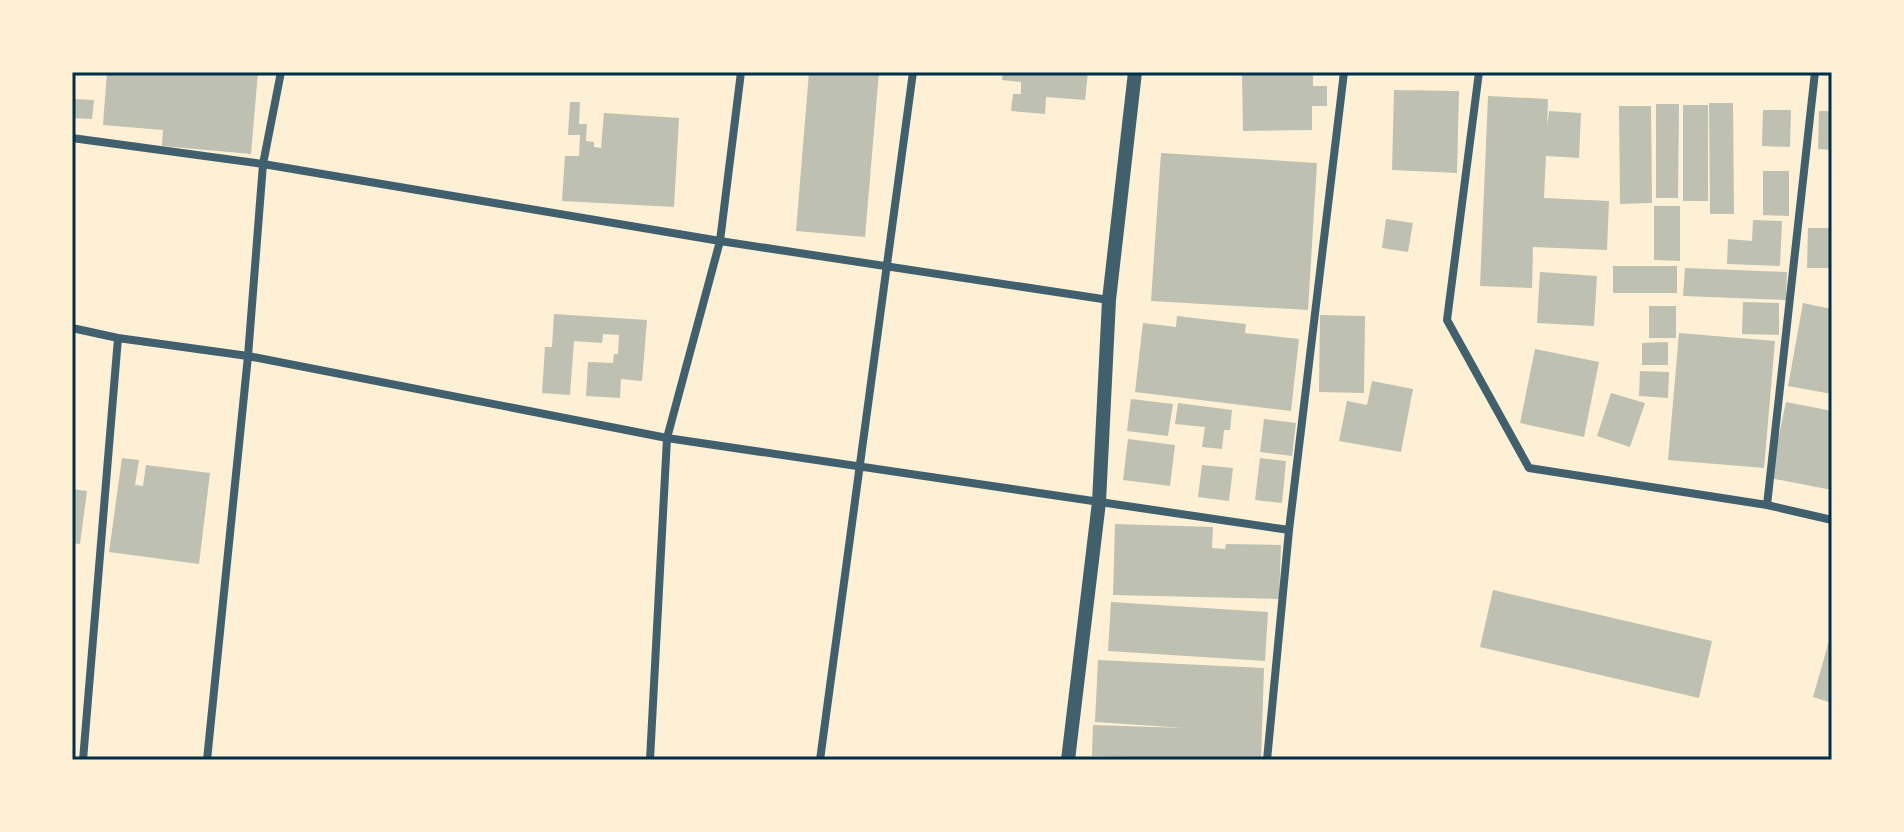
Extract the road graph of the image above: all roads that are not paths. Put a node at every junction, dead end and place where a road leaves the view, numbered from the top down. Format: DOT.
graph roads {
  1 [pos="281,72"];
  2 [pos="741,72"];
  3 [pos="913,72"];
  4 [pos="1135,72"];
  5 [pos="1344,72"];
  6 [pos="1479,72"];
  7 [pos="1815,72"];
  8 [pos="72,138"];
  9 [pos="263,164"];
  10 [pos="720,241"];
  11 [pos="887,266"];
  12 [pos="1109,300"];
  13 [pos="72,328"];
  14 [pos="118,338"];
  15 [pos="248,356"];
  16 [pos="667,438"];
  17 [pos="860,468"];
  18 [pos="1099,502"];
  19 [pos="1767,505"];
  20 [pos="1832,520"];
  21 [pos="1289,530"];
  22 [pos="83,760"];
  23 [pos="207,760"];
  24 [pos="650,760"];
  25 [pos="820,760"];
  26 [pos="1068,760"];
  27 [pos="1267,760"];
  1 -- 9 [label="street"];
  2 -- 10 [label="street"];
  3 -- 11 [label="street"];
  4 -- 12 [label="street"];
  5 -- 21 [label="street"];
  6 -- 19 [label="street"];
  7 -- 19 [label="street"];
  8 -- 9 [label="street"];
  9 -- 10 [label="street"];
  9 -- 15 [label="street"];
  10 -- 11 [label="street"];
  10 -- 16 [label="street"];
  11 -- 12 [label="street"];
  11 -- 17 [label="street"];
  12 -- 18 [label="street"];
  13 -- 14 [label="street"];
  14 -- 15 [label="street"];
  14 -- 22 [label="street"];
  15 -- 16 [label="street"];
  15 -- 23 [label="street"];
  16 -- 17 [label="street"];
  16 -- 24 [label="street"];
  17 -- 18 [label="street"];
  17 -- 25 [label="street"];
  18 -- 21 [label="street"];
  18 -- 26 [label="street"];
  19 -- 20 [label="street"];
  21 -- 27 [label="street"];
}
